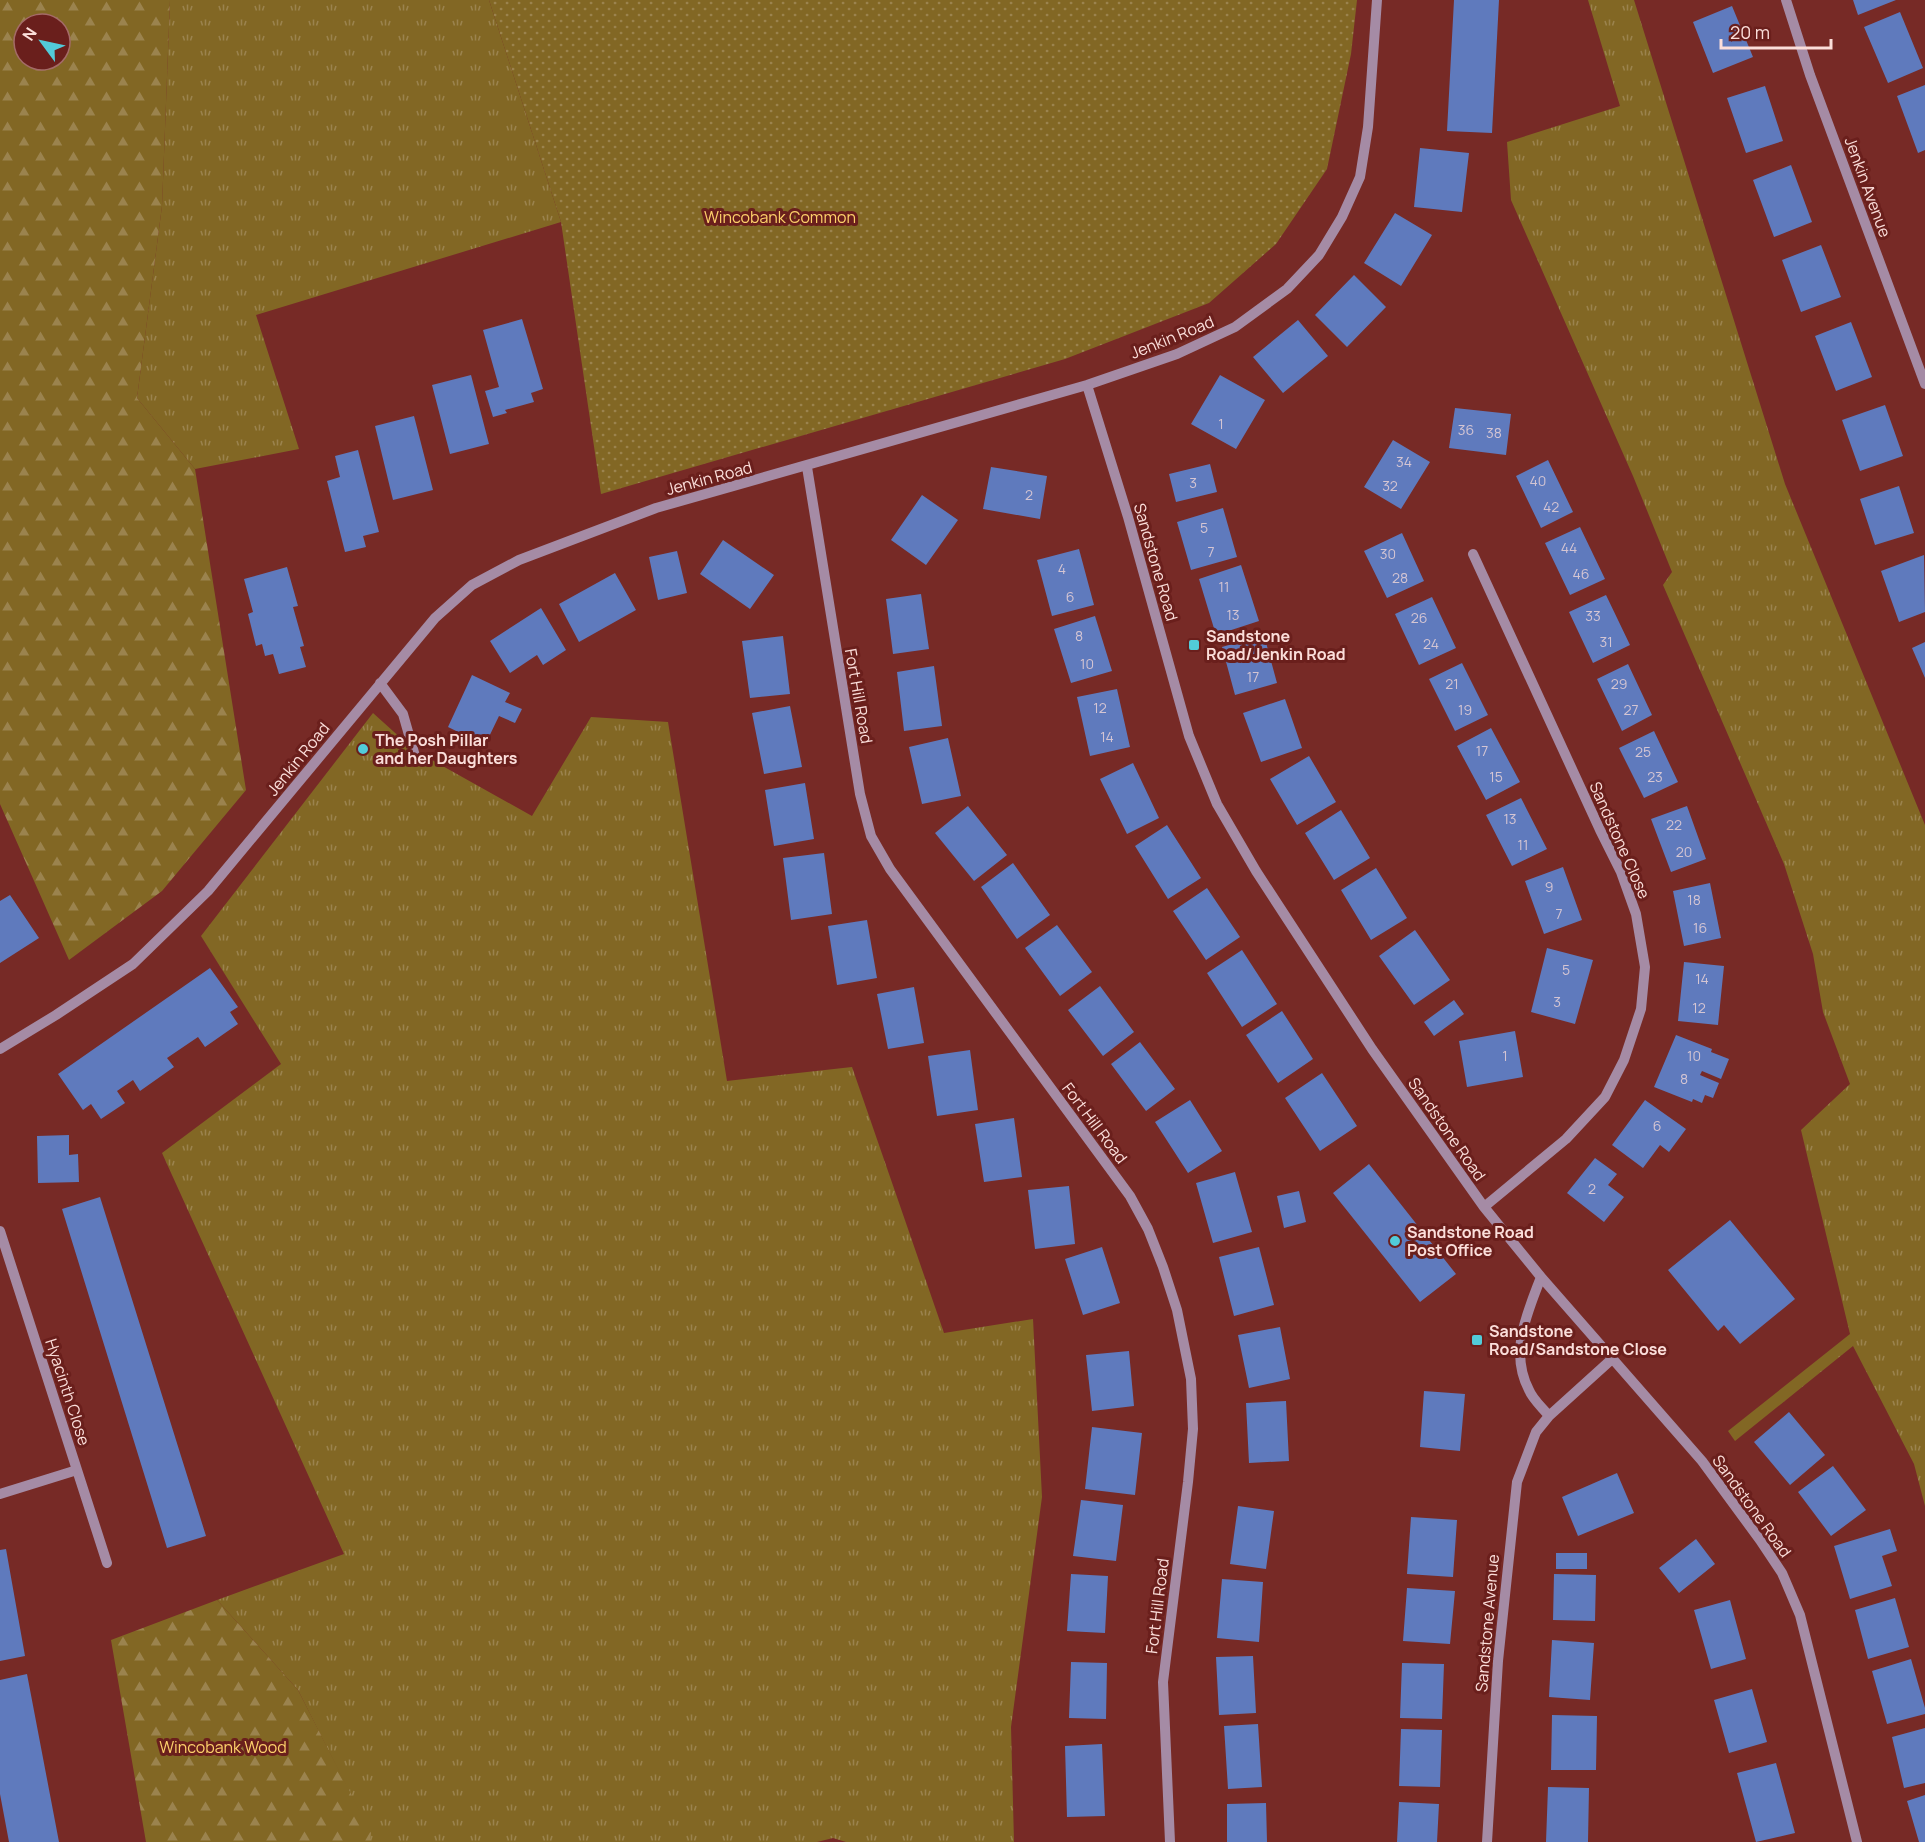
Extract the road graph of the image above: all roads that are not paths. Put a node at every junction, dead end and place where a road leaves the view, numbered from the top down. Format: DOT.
graph roads {
  1 [pos="1377,0"];
  2 [pos="1786,0"];
  3 [pos="1925,384"];
  4 [pos="1087,385"];
  5 [pos="807,466"];
  6 [pos="1473,554"];
  7 [pos="380,683"];
  8 [pos="415,756"];
  9 [pos="0,1049"];
  10 [pos="1484,1207"];
  11 [pos="0,1231"];
  12 [pos="1541,1277"];
  13 [pos="1612,1359"];
  14 [pos="1550,1416"];
  15 [pos="77,1470"];
  16 [pos="0,1494"];
  17 [pos="107,1563"];
  18 [pos="1170,1842"];
  19 [pos="1487,1842"];
  20 [pos="1857,1842"];
  1 -- 4 [label="street, Jenkin Road"];
  2 -- 3 [label="street, Jenkin Avenue"];
  4 -- 5 [label="street, Jenkin Road"];
  4 -- 10 [label="street, Sandstone Road"];
  5 -- 7 [label="street, Jenkin Road"];
  5 -- 18 [label="street, Fort Hill Road"];
  6 -- 10 [label="street, Sandstone Close"];
  7 -- 8 [label="street"];
  7 -- 9 [label="street, Jenkin Road"];
  10 -- 12 [label="street, Sandstone Road"];
  11 -- 15 [label="street, Hyacinth Close"];
  12 -- 13 [label="street, Sandstone Road"];
  12 -- 14 [label="street"];
  13 -- 14 [label="street, Sandstone Avenue"];
  13 -- 20 [label="street, Sandstone Road"];
  14 -- 19 [label="street, Sandstone Avenue"];
  15 -- 16 [label="street"];
  15 -- 17 [label="street, Hyacinth Close"];
}
